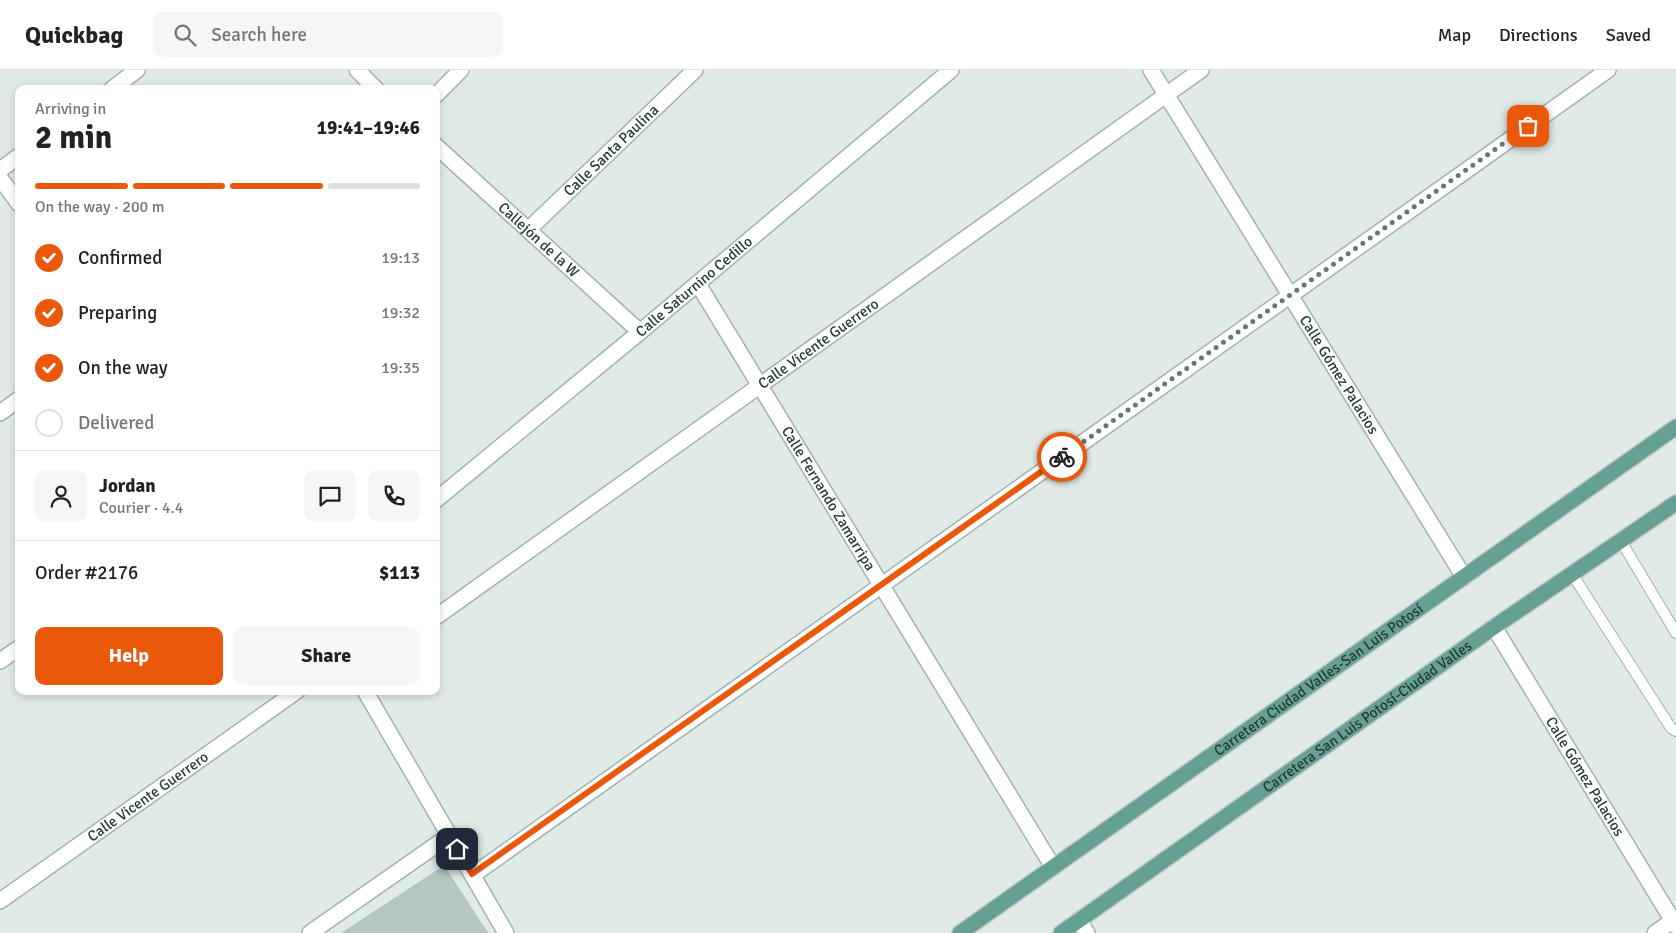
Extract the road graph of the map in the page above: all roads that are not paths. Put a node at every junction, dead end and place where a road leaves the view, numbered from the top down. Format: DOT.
graph roads {
  1 [pos="138,70"];
  2 [pos="357,70"];
  3 [pos="461,70"];
  4 [pos="695,70"];
  5 [pos="951,70"];
  6 [pos="1151,70"];
  7 [pos="1201,70"];
  8 [pos="1608,70"];
  9 [pos="117,85"];
  10 [pos="372,85"];
  11 [pos="440,91"];
  12 [pos="1167,95"];
  13 [pos="440,150"];
  14 [pos="15,159"];
  15 [pos="0,170"];
  16 [pos="0,178"];
  17 [pos="15,199"];
  18 [pos="528,230"];
  19 [pos="698,284"];
  20 [pos="1290,295"];
  21 [pos="640,332"];
  22 [pos="760,386"];
  23 [pos="15,403"];
  24 [pos="0,413"];
  25 [pos="1676,427"];
  26 [pos="440,497"];
  27 [pos="1676,503"];
  28 [pos="1621,541"];
  29 [pos="1572,574"];
  30 [pos="1464,577"];
  31 [pos="881,585"];
  32 [pos="440,614"];
  33 [pos="1494,627"];
  34 [pos="1676,633"];
  35 [pos="15,651"];
  36 [pos="0,661"];
  37 [pos="291,695"];
  38 [pos="366,695"];
  39 [pos="1676,732"];
  40 [pos="449,836"];
  41 [pos="1053,867"];
  42 [pos="472,874"];
  43 [pos="0,901"];
  44 [pos="1675,922"];
  45 [pos="1083,927"];
  46 [pos="310,933"];
  47 [pos="506,933"];
  48 [pos="960,933"];
  49 [pos="1061,933"];
  50 [pos="1655,933"];
  1 -- 9 [label="street"];
  2 -- 10 [label="street"];
  3 -- 11 [label="street"];
  4 -- 18 [label="street, Calle Santa Paulina"];
  5 -- 19 [label="street, Calle Saturnino Cedillo"];
  6 -- 12 [label="street, Calle Gómez Palacios"];
  7 -- 12 [label="street, Calle Vicente Guerrero"];
  8 -- 20 [label="street"];
  12 -- 20 [label="street, Calle Gómez Palacios"];
  12 -- 22 [label="street, Calle Vicente Guerrero"];
  13 -- 18 [label="street, Callejón de la W"];
  14 -- 15 [label="street"];
  16 -- 17 [label="street"];
  18 -- 21 [label="street, Callejón de la W"];
  19 -- 21 [label="street, Calle Saturnino Cedillo"];
  19 -- 22 [label="street, Calle Fernando Zamarripa"];
  20 -- 30 [label="street, Calle Gómez Palacios"];
  20 -- 31 [label="street"];
  21 -- 26 [label="street, Calle Saturnino Cedillo"];
  22 -- 31 [label="street, Calle Fernando Zamarripa"];
  22 -- 32 [label="street, Calle Vicente Guerrero"];
  23 -- 24 [label="street"];
  25 -- 30 [label="main road, Carretera Ciudad Valles-San Luis Potosí"];
  27 -- 28 [label="main road, Carretera San Luis Potosí-Ciudad Valles"];
  28 -- 29 [label="main road, Carretera San Luis Potosí-Ciudad Valles"];
  28 -- 34 [label="lane"];
  29 -- 33 [label="main road, Carretera San Luis Potosí-Ciudad Valles"];
  29 -- 39 [label="lane"];
  30 -- 41 [label="main road, Carretera Ciudad Valles-San Luis Potosí"];
  31 -- 41 [label="street, Calle Fernando Zamarripa"];
  31 -- 42 [label="street"];
  33 -- 44 [label="street, Calle Gómez Palacios"];
  33 -- 45 [label="main road, Carretera San Luis Potosí-Ciudad Valles"];
  35 -- 36 [label="street"];
  37 -- 43 [label="street, Calle Vicente Guerrero"];
  38 -- 40 [label="street"];
  40 -- 42 [label="street"];
  40 -- 46 [label="street"];
  41 -- 48 [label="main road, Carretera Ciudad Valles-San Luis Potosí"];
  42 -- 47 [label="street"];
  44 -- 50 [label="street"];
  45 -- 49 [label="main road, Carretera San Luis Potosí-Ciudad Valles"];
}
